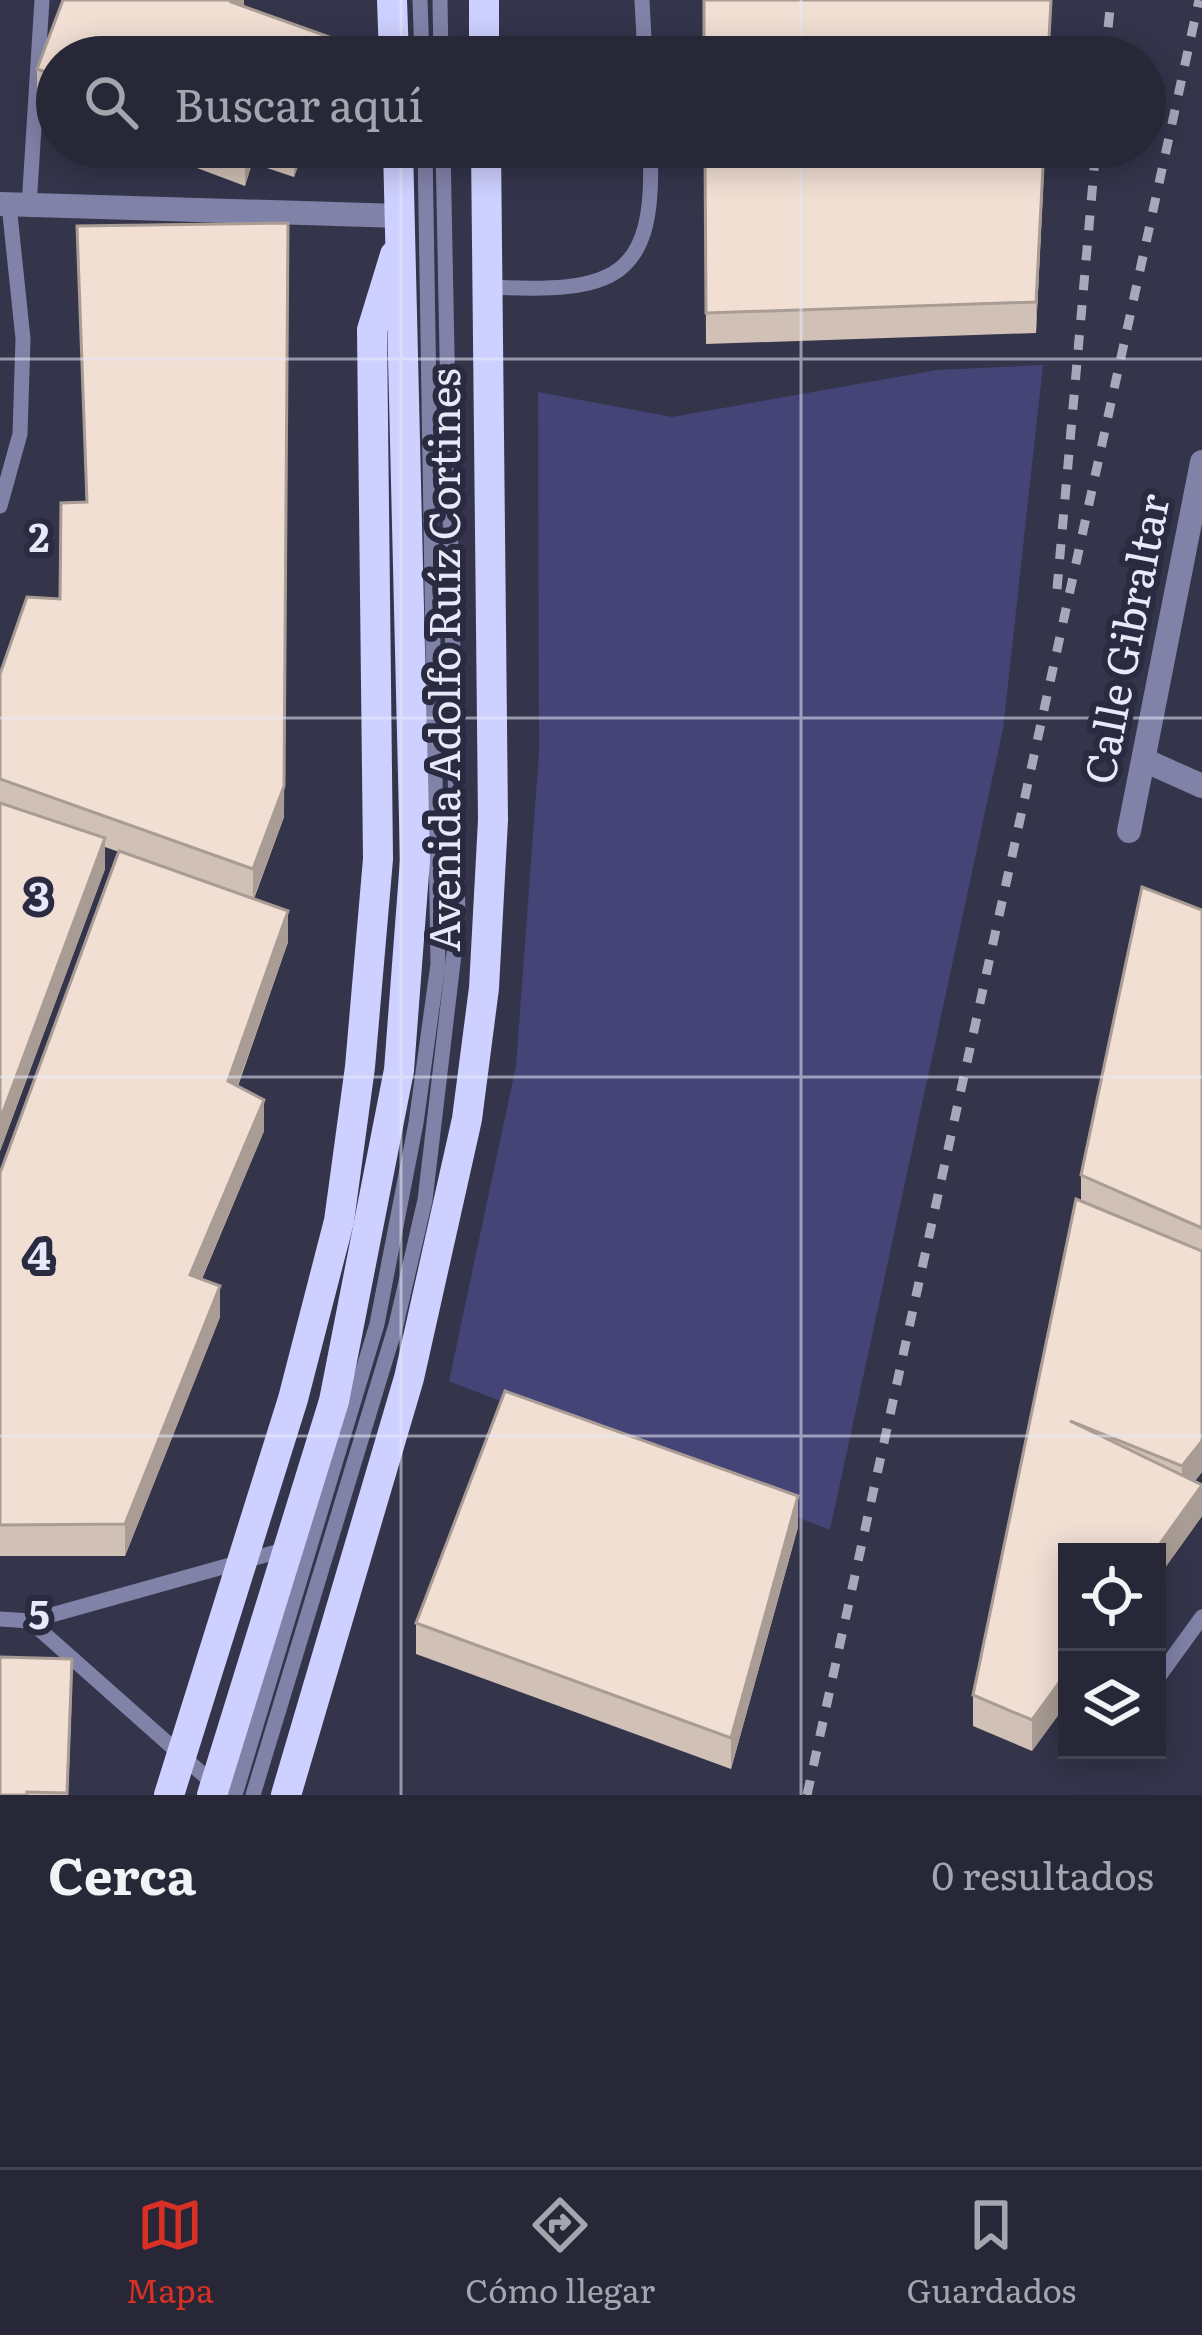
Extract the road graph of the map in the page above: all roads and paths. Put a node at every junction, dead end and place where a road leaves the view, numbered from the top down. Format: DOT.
graph roads {
  1 [pos="42,0"];
  2 [pos="392,0"];
  3 [pos="420,0"];
  4 [pos="440,0"];
  5 [pos="484,0"];
  6 [pos="642,0"];
  7 [pos="37,36"];
  8 [pos="393,36"];
  9 [pos="421,36"];
  10 [pos="441,36"];
  11 [pos="484,36"];
  12 [pos="644,36"];
  13 [pos="36,42"];
  14 [pos="399,168"];
  15 [pos="425,168"];
  16 [pos="443,168"];
  17 [pos="486,168"];
  18 [pos="649,168"];
  19 [pos="13,205"];
  20 [pos="401,227"];
  21 [pos="488,287"];
  22 [pos="1202,462"];
  23 [pos="0,506"];
  24 [pos="1144,760"];
  25 [pos="1202,786"];
  26 [pos="1129,831"];
  27 [pos="292,1547"];
  28 [pos="242,1565"];
  29 [pos="1202,1617"];
  30 [pos="0,1619"];
  31 [pos="30,1621"];
  32 [pos="1166,1667"];
  33 [pos="183,1753"];
  34 [pos="221,1792"];
  35 [pos="169,1795"];
  36 [pos="253,1795"];
  37 [pos="286,1795"];
  1 -- 7 [label="lane"];
  2 -- 8 [label="main road"];
  3 -- 9 [label="lane"];
  4 -- 10 [label="lane"];
  5 -- 11 [label="main road"];
  6 -- 12 [label="lane"];
  13 -- 19 [label="lane"];
  14 -- 20 [label="main road, Avenida Adolfo Ruíz Cortines"];
  15 -- 34 [label="lane"];
  16 -- 36 [label="lane"];
  17 -- 21 [label="main road, Avenida Adolfo Ruíz Cortines"];
  18 -- 21 [label="lane"];
  19 -- 20 [label="street"];
  19 -- 23 [label="lane"];
  20 -- 27 [label="main road, Avenida Adolfo Ruíz Cortines"];
  20 -- 28 [label="main road, Avenida Adolfo Ruíz Cortines"];
  21 -- 37 [label="main road, Avenida Adolfo Ruíz Cortines"];
  22 -- 24 [label="street, Calle Gibraltar"];
  24 -- 25 [label="street"];
  24 -- 26 [label="street, Calle Gibraltar"];
  27 -- 28 [label="lane"];
  27 -- 34 [label="main road, Avenida Adolfo Ruíz Cortines"];
  28 -- 31 [label="lane"];
  28 -- 33 [label="main road, Avenida Adolfo Ruíz Cortines"];
  29 -- 32 [label="lane"];
  30 -- 31 [label="lane"];
  31 -- 33 [label="lane"];
  33 -- 34 [label="lane"];
  33 -- 35 [label="main road, Avenida Adolfo Ruíz Cortines"];
}
